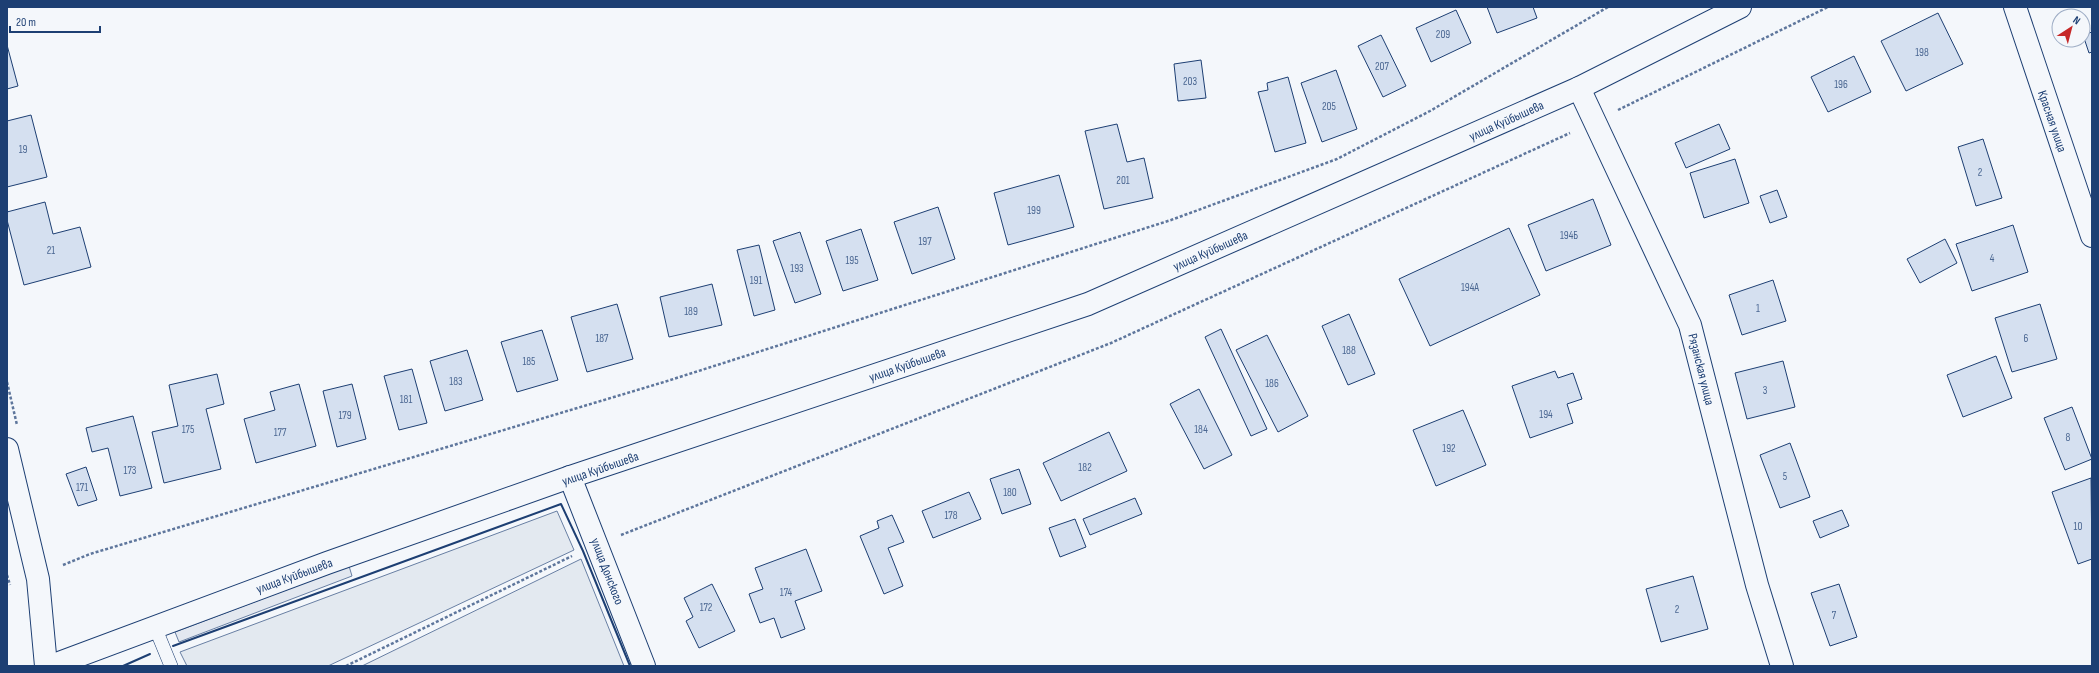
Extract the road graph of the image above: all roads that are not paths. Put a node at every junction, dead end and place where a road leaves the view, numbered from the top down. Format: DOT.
graph roads {
  1 [pos="1740,7"];
  2 [pos="2015,7"];
  3 [pos="1579,88"];
  4 [pos="2092,236"];
  5 [pos="7,449"];
  6 [pos="570,477"];
  7 [pos="155,627"];
  8 [pos="46,666"];
  9 [pos="51,666"];
  10 [pos="171,666"];
  11 [pos="644,666"];
  12 [pos="1782,666"];
  1 -- 3 [label="street, улица Куйбышева"];
  2 -- 4 [label="street, Красная улица"];
  3 -- 6 [label="street, улица Куйбышева"];
  3 -- 12 [label="street, Рязанская улица"];
  5 -- 8 [label="street"];
  6 -- 7 [label="street, улица Куйбышева"];
  6 -- 11 [label="street, улица Донского"];
  7 -- 9 [label="street, улица Куйбышева"];
  7 -- 10 [label="lane"];
}
